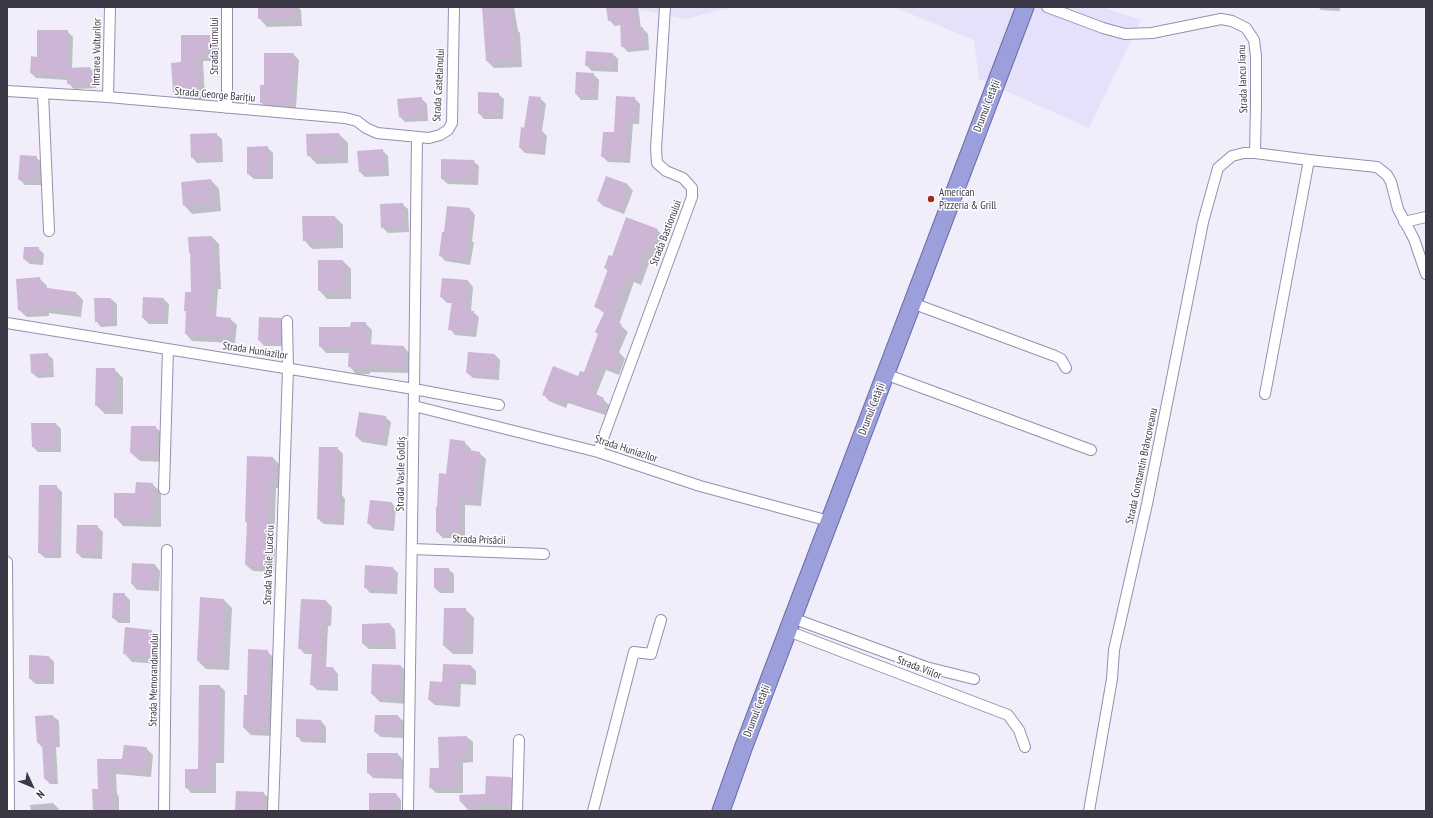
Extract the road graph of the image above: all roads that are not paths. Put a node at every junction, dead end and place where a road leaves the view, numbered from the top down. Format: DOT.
graph roads {
  1 [pos="110,7"];
  2 [pos="227,7"];
  3 [pos="454,7"];
  4 [pos="665,7"];
  5 [pos="1025,7"];
  6 [pos="1047,7"];
  7 [pos="7,91"];
  8 [pos="44,94"];
  9 [pos="108,97"];
  10 [pos="227,108"];
  11 [pos="417,137"];
  12 [pos="1254,153"];
  13 [pos="1309,160"];
  14 [pos="1426,217"];
  15 [pos="1404,222"];
  16 [pos="49,231"];
  17 [pos="1426,274"];
  18 [pos="912,303"];
  19 [pos="287,321"];
  20 [pos="7,322"];
  21 [pos="168,349"];
  22 [pos="1066,368"];
  23 [pos="288,369"];
  24 [pos="885,374"];
  25 [pos="414,389"];
  26 [pos="1265,394"];
  27 [pos="499,405"];
  28 [pos="414,406"];
  29 [pos="1091,450"];
  30 [pos="598,452"];
  31 [pos="164,489"];
  32 [pos="829,521"];
  33 [pos="412,549"];
  34 [pos="167,550"];
  35 [pos="544,554"];
  36 [pos="7,562"];
  37 [pos="661,620"];
  38 [pos="790,625"];
  39 [pos="974,679"];
  40 [pos="519,740"];
  41 [pos="1025,747"];
  42 [pos="9,811"];
  43 [pos="164,811"];
  44 [pos="273,811"];
  45 [pos="408,811"];
  46 [pos="517,811"];
  47 [pos="593,811"];
  48 [pos="721,811"];
  49 [pos="1089,811"];
  1 -- 9 [label="street, Intrarea Vulturilor"];
  2 -- 10 [label="street, Strada Turnului"];
  3 -- 11 [label="street, Strada Castelanului"];
  4 -- 30 [label="street, Strada Bastionului"];
  5 -- 18 [label="highway, Drumul Cetății"];
  6 -- 12 [label="street, Strada Iancu Jianu"];
  7 -- 8 [label="street, Strada George Barițiu"];
  8 -- 9 [label="street, Strada George Barițiu"];
  8 -- 16 [label="street"];
  9 -- 10 [label="street, Strada George Barițiu"];
  10 -- 11 [label="street, Strada George Barițiu"];
  11 -- 25 [label="street, Strada Vasile Goldiș"];
  12 -- 13 [label="street"];
  12 -- 49 [label="street, Strada Constantin Brâncoveanu"];
  13 -- 15 [label="street"];
  13 -- 26 [label="street"];
  14 -- 15 [label="street"];
  15 -- 17 [label="street"];
  18 -- 22 [label="street"];
  18 -- 24 [label="highway, Drumul Cetății"];
  19 -- 23 [label="street, Strada Vasile Lucaciu"];
  20 -- 21 [label="street, Strada Huniazilor"];
  21 -- 23 [label="street, Strada Huniazilor"];
  21 -- 31 [label="street"];
  23 -- 25 [label="street, Strada Huniazilor"];
  23 -- 44 [label="street, Strada Vasile Lucaciu"];
  24 -- 29 [label="street"];
  24 -- 32 [label="highway, Drumul Cetății"];
  25 -- 27 [label="street, Strada Huniazilor"];
  25 -- 28 [label="street, Strada Vasile Goldiș"];
  28 -- 30 [label="street, Strada Huniazilor"];
  28 -- 33 [label="street, Strada Vasile Goldiș"];
  30 -- 32 [label="street, Strada Huniazilor"];
  32 -- 38 [label="highway, Drumul Cetății"];
  33 -- 35 [label="street, Strada Prisăcii"];
  33 -- 45 [label="street, Strada Vasile Goldiș"];
  34 -- 43 [label="street, Strada Memorandumului"];
  36 -- 42 [label="street"];
  37 -- 47 [label="street"];
  38 -- 39 [label="street"];
  38 -- 41 [label="street, Strada Viilor"];
  38 -- 48 [label="highway, Drumul Cetății"];
  40 -- 46 [label="street"];
}
